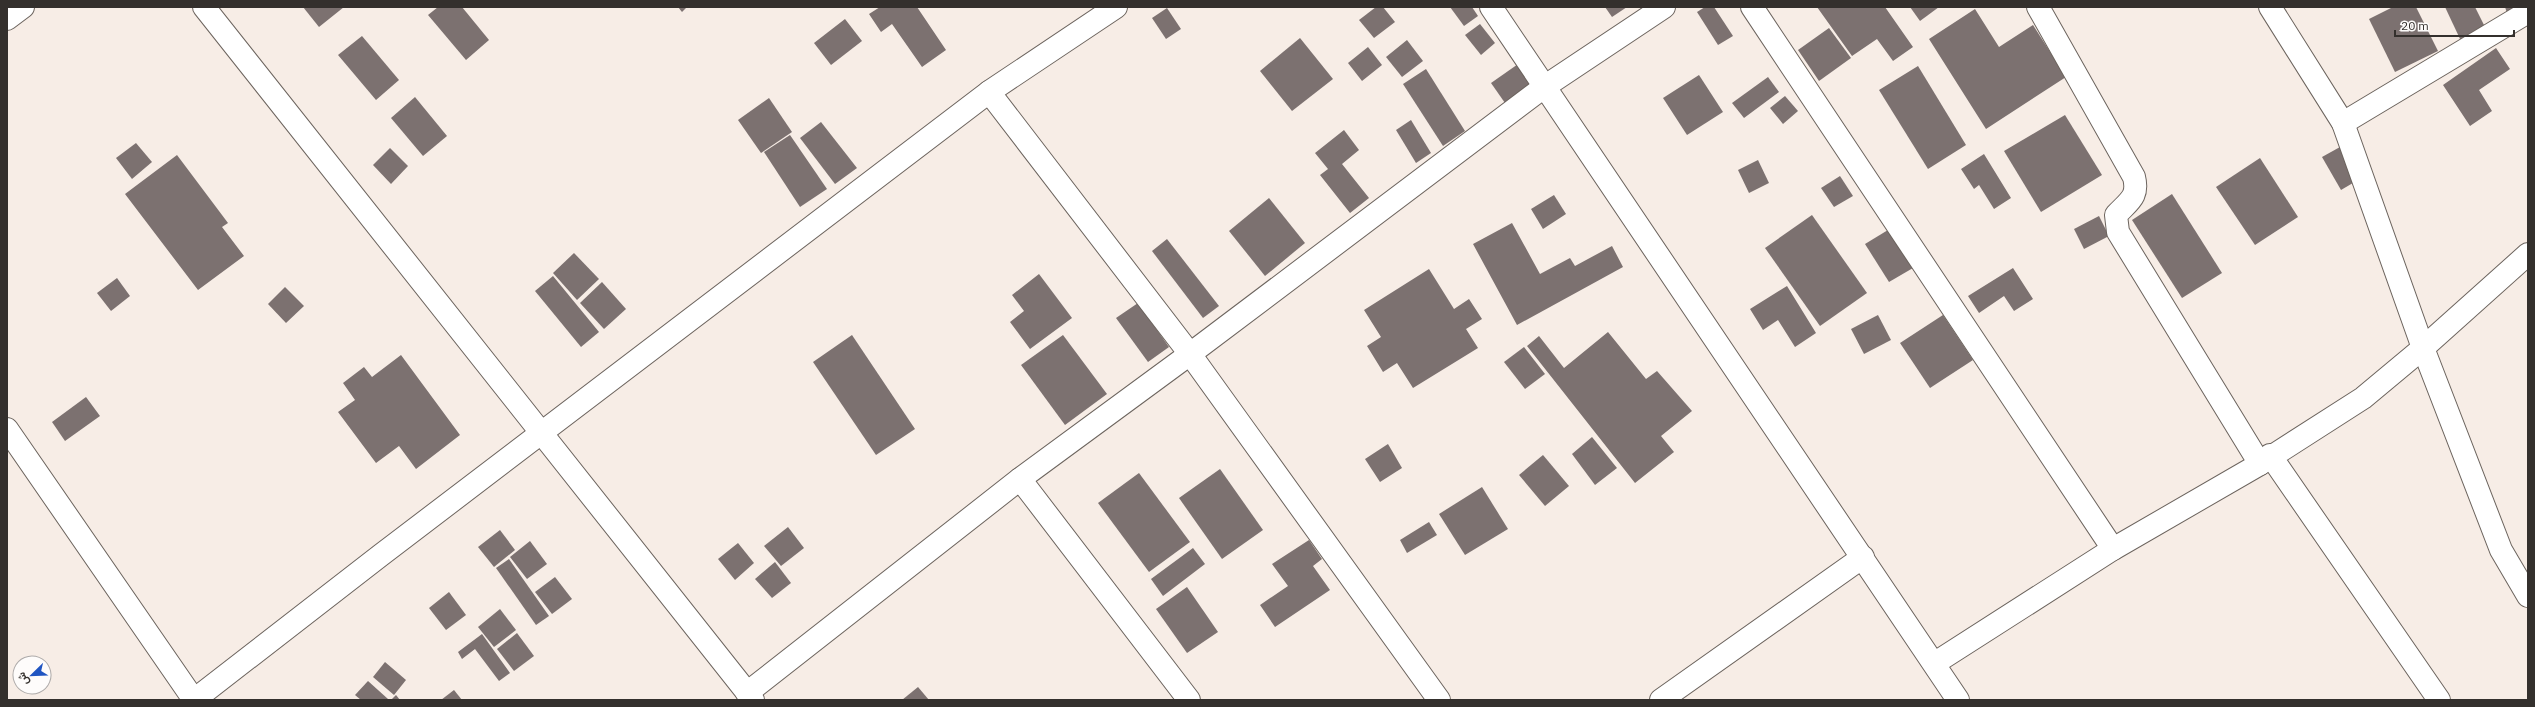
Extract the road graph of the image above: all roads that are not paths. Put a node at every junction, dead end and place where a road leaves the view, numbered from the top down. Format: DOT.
graph roads {
  1 [pos="23,7"];
  2 [pos="204,7"];
  3 [pos="1116,7"];
  4 [pos="1492,7"];
  5 [pos="1664,7"];
  6 [pos="1752,7"];
  7 [pos="2270,7"];
  8 [pos="2046,10"];
  9 [pos="2528,12"];
  10 [pos="7,19"];
  11 [pos="1544,87"];
  12 [pos="989,92"];
  13 [pos="2343,123"];
  14 [pos="2528,254"];
  15 [pos="2423,348"];
  16 [pos="1190,354"];
  17 [pos="7,429"];
  18 [pos="541,433"];
  19 [pos="2265,460"];
  20 [pos="1020,479"];
  21 [pos="2113,549"];
  22 [pos="1863,557"];
  23 [pos="2528,596"];
  24 [pos="1935,663"];
  25 [pos="750,696"];
  26 [pos="1437,699"];
  27 [pos="194,700"];
  28 [pos="1189,700"];
  29 [pos="1660,700"];
  30 [pos="1958,700"];
  31 [pos="2439,700"];
  1 -- 10 [label="street"];
  2 -- 18 [label="street"];
  3 -- 12 [label="street"];
  4 -- 11 [label="street"];
  5 -- 11 [label="street"];
  6 -- 21 [label="street"];
  7 -- 13 [label="street"];
  8 -- 19 [label="street"];
  9 -- 13 [label="street"];
  11 -- 16 [label="street"];
  11 -- 22 [label="street"];
  12 -- 16 [label="street"];
  12 -- 18 [label="street"];
  13 -- 15 [label="street"];
  14 -- 15 [label="street"];
  15 -- 19 [label="street"];
  15 -- 23 [label="street"];
  16 -- 20 [label="street"];
  16 -- 26 [label="street"];
  17 -- 27 [label="street"];
  18 -- 25 [label="street"];
  18 -- 27 [label="street"];
  19 -- 21 [label="street"];
  19 -- 31 [label="street"];
  20 -- 25 [label="street"];
  20 -- 28 [label="street"];
  21 -- 24 [label="street"];
  22 -- 24 [label="street"];
  22 -- 29 [label="street"];
  24 -- 30 [label="street"];
}
